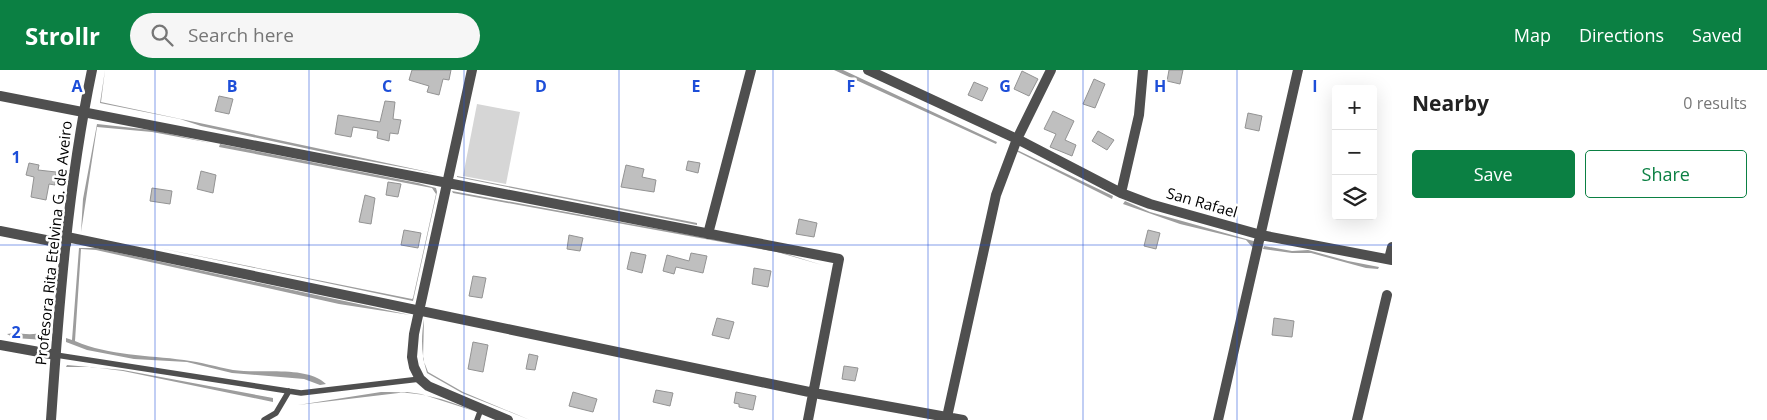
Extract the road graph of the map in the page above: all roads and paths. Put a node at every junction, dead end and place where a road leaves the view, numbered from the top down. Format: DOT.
graph roads {
  1 [pos="92,70"];
  2 [pos="472,70"];
  3 [pos="751,70"];
  4 [pos="868,70"];
  5 [pos="1051,70"];
  6 [pos="1143,70"];
  7 [pos="1298,70"];
  8 [pos="0,96"];
  9 [pos="83,113"];
  10 [pos="1017,139"];
  11 [pos="447,183"];
  12 [pos="1121,193"];
  13 [pos="0,231"];
  14 [pos="708,234"];
  15 [pos="1261,235"];
  16 [pos="66,241"];
  17 [pos="1392,247"];
  18 [pos="1391,260"];
  19 [pos="1387,295"];
  20 [pos="419,310"];
  21 [pos="0,346"];
  22 [pos="56,355"];
  23 [pos="420,379"];
  24 [pos="289,391"];
  25 [pos="814,393"];
  26 [pos="481,409"];
  27 [pos="947,418"];
  28 [pos="51,420"];
  29 [pos="264,420"];
  30 [pos="477,420"];
  31 [pos="508,420"];
  32 [pos="808,420"];
  33 [pos="963,420"];
  34 [pos="1218,420"];
  35 [pos="1357,420"];
  1 -- 9 [label="street, Profesora Rita Etelvina G. de Aveiro"];
  2 -- 11 [label="street"];
  3 -- 14 [label="street"];
  4 -- 10 [label="street, San Rafael"];
  5 -- 10 [label="street"];
  6 -- 12 [label="street"];
  7 -- 15 [label="street"];
  8 -- 9 [label="street"];
  9 -- 11 [label="street"];
  9 -- 16 [label="street, Profesora Rita Etelvina G. de Aveiro"];
  10 -- 12 [label="street, San Rafael"];
  10 -- 27 [label="street"];
  11 -- 14 [label="street"];
  11 -- 20 [label="street"];
  12 -- 15 [label="street, San Rafael"];
  13 -- 16 [label="street"];
  14 -- 25 [label="street"];
  15 -- 18 [label="street, San Rafael"];
  15 -- 34 [label="street"];
  16 -- 20 [label="street"];
  16 -- 22 [label="street, Profesora Rita Etelvina G. de Aveiro"];
  17 -- 18 [label="street"];
  19 -- 35 [label="street"];
  20 -- 23 [label="street"];
  20 -- 25 [label="street"];
  21 -- 22 [label="street"];
  22 -- 24 [label="lane"];
  22 -- 28 [label="street, Profesora Rita Etelvina G. de Aveiro"];
  23 -- 24 [label="lane"];
  23 -- 26 [label="street"];
  24 -- 29 [label="lane"];
  25 -- 27 [label="street"];
  25 -- 32 [label="street"];
  26 -- 30 [label="lane"];
  26 -- 31 [label="street"];
  27 -- 33 [label="street"];
}
